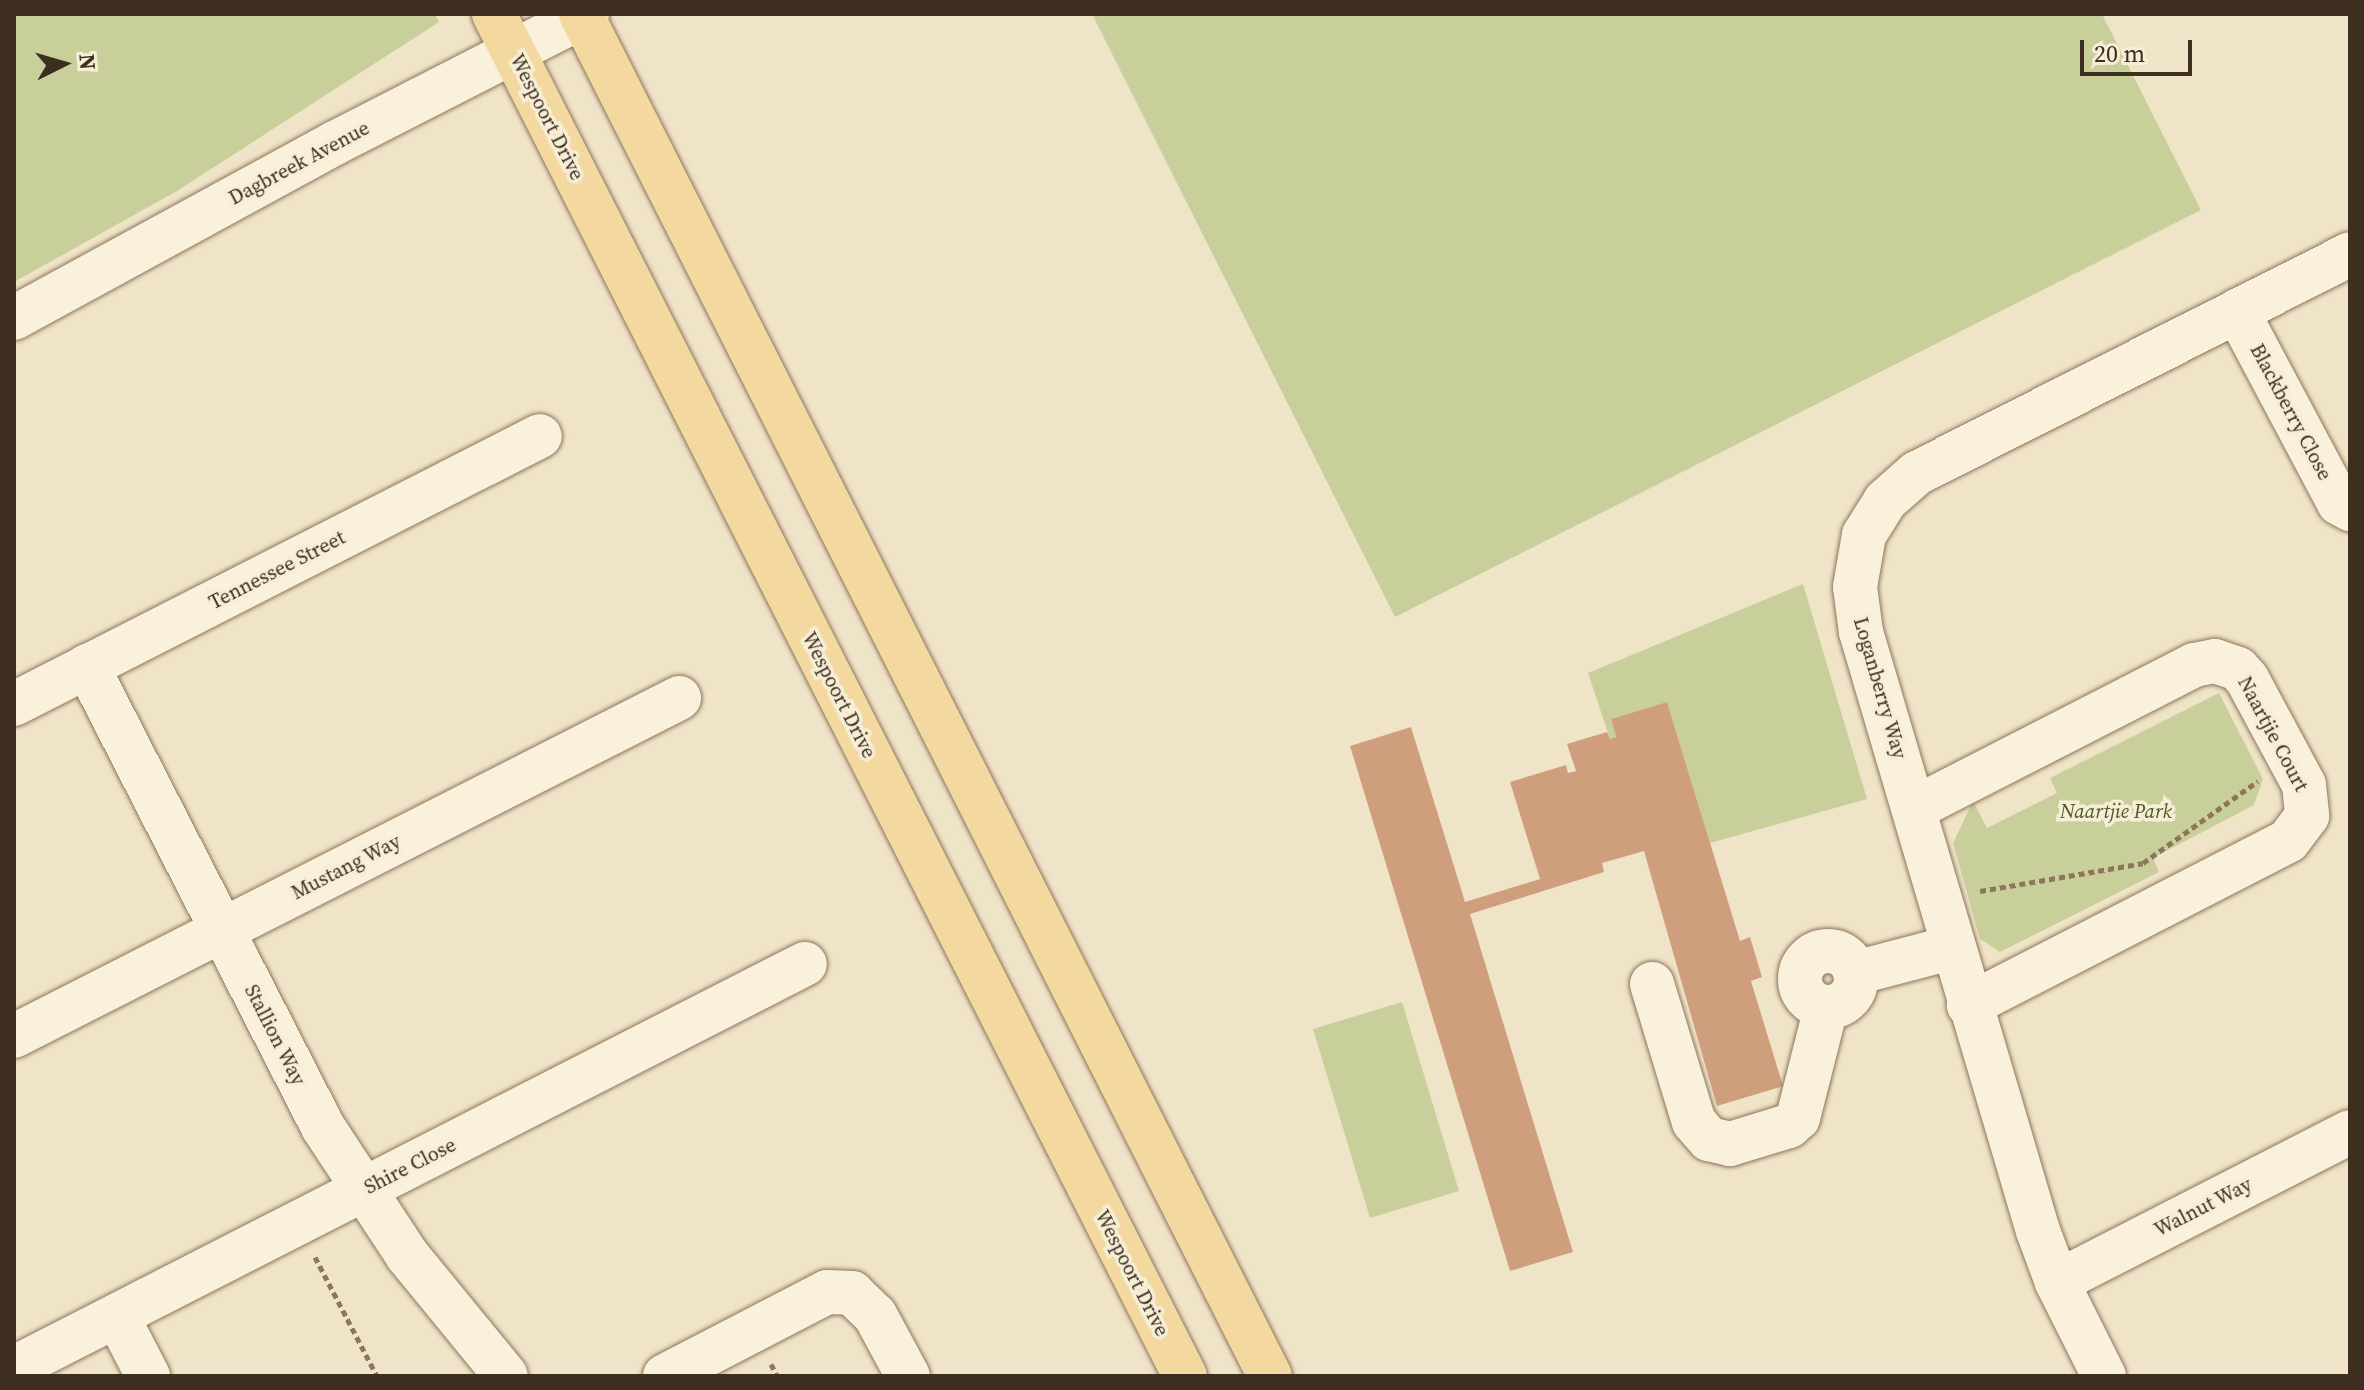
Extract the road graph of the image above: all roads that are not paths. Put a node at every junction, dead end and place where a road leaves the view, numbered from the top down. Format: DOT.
graph roads {
  1 [pos="583,15"];
  2 [pos="504,33"];
  3 [pos="2350,254"];
  4 [pos="2237,311"];
  5 [pos="14,318"];
  6 [pos="540,436"];
  7 [pos="2350,509"];
  8 [pos="87,666"];
  9 [pos="679,698"];
  10 [pos="14,704"];
  11 [pos="1915,808"];
  12 [pos="221,931"];
  13 [pos="1954,947"];
  14 [pos="805,964"];
  15 [pos="1652,984"];
  16 [pos="1969,1005"];
  17 [pos="14,1036"];
  18 [pos="2350,1132"];
  19 [pos="365,1189"];
  20 [pos="2057,1282"];
  21 [pos="117,1316"];
  22 [pos="14,1368"];
  23 [pos="148,1376"];
  24 [pos="506,1376"];
  25 [pos="665,1376"];
  26 [pos="908,1376"];
  27 [pos="1185,1376"];
  28 [pos="1270,1376"];
  29 [pos="2104,1376"];
  1 -- 2 [label="street, Dagbreek Avenue"];
  1 -- 28 [label="main road"];
  2 -- 5 [label="street, Dagbreek Avenue"];
  2 -- 27 [label="main road, Wespoort Drive"];
  3 -- 4 [label="street, Loganberry Way"];
  4 -- 7 [label="street, Blackberry Close"];
  4 -- 11 [label="street, Loganberry Way"];
  6 -- 8 [label="street, Tennessee Street"];
  8 -- 10 [label="street, Tennessee Street"];
  8 -- 12 [label="street, Stallion Way"];
  9 -- 12 [label="street, Mustang Way"];
  11 -- 13 [label="street, Loganberry Way"];
  11 -- 16 [label="street, Naartjie Court"];
  12 -- 17 [label="street, Mustang Way"];
  12 -- 19 [label="street, Stallion Way"];
  13 -- 15 [label="street"];
  13 -- 16 [label="street, Loganberry Way"];
  14 -- 19 [label="street, Shire Close"];
  16 -- 20 [label="street, Loganberry Way"];
  18 -- 20 [label="street, Walnut Way"];
  19 -- 21 [label="street, Shire Close"];
  19 -- 24 [label="street, Stallion Way"];
  20 -- 29 [label="street, Loganberry Way"];
  21 -- 22 [label="street, Shire Close"];
  21 -- 23 [label="street"];
  25 -- 26 [label="street"];
}
